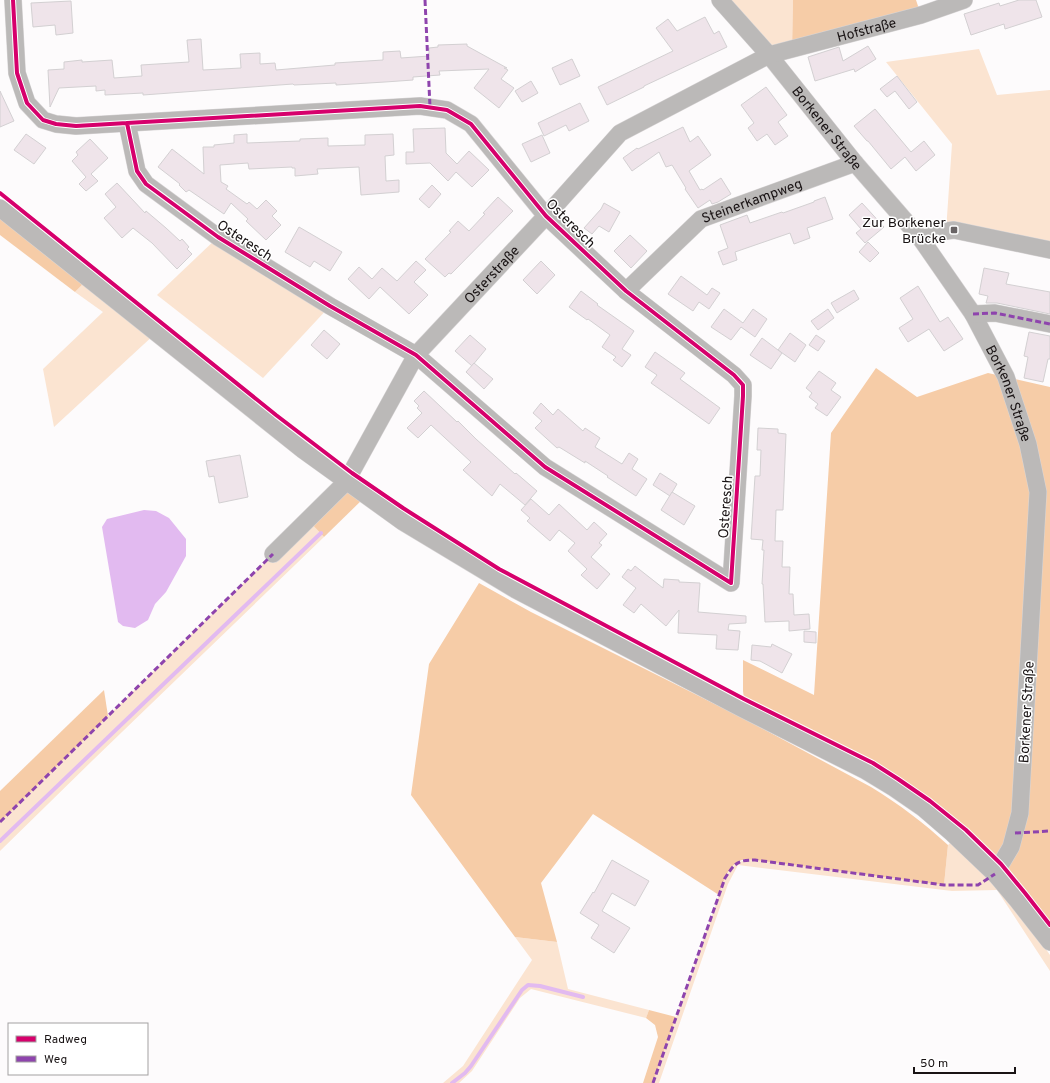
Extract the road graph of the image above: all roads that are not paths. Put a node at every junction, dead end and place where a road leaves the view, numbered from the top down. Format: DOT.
graph roads {
  1 [pos="13,0"];
  2 [pos="720,0"];
  3 [pos="964,0"];
  4 [pos="768,55"];
  5 [pos="127,124"];
  6 [pos="855,163"];
  7 [pos="0,208"];
  8 [pos="546,216"];
  9 [pos="921,239"];
  10 [pos="1050,250"];
  11 [pos="626,291"];
  12 [pos="973,314"];
  13 [pos="1050,324"];
  14 [pos="416,355"];
  15 [pos="346,482"];
  16 [pos="273,554"];
  17 [pos="995,874"];
  18 [pos="1050,942"];
  1 -- 5 [label="street, Osteresch"];
  2 -- 4 [label="street, Borkener Straße"];
  3 -- 4 [label="street, Hofstraße"];
  4 -- 6 [label="street, Borkener Straße"];
  4 -- 8 [label="street, Osterstraße"];
  5 -- 8 [label="street, Osteresch"];
  5 -- 14 [label="street, Osteresch"];
  6 -- 9 [label="street, Borkener Straße"];
  6 -- 11 [label="street, Steinerkampweg"];
  7 -- 15 [label="street"];
  8 -- 11 [label="street, Osteresch"];
  8 -- 14 [label="street, Osterstraße"];
  9 -- 10 [label="street"];
  9 -- 12 [label="street, Borkener Straße"];
  11 -- 14 [label="street, Osteresch"];
  12 -- 13 [label="street"];
  12 -- 17 [label="street, Borkener Straße"];
  14 -- 15 [label="street, Osterstraße"];
  15 -- 16 [label="street, Osterstraße"];
  15 -- 17 [label="street"];
  17 -- 18 [label="street"];
}
